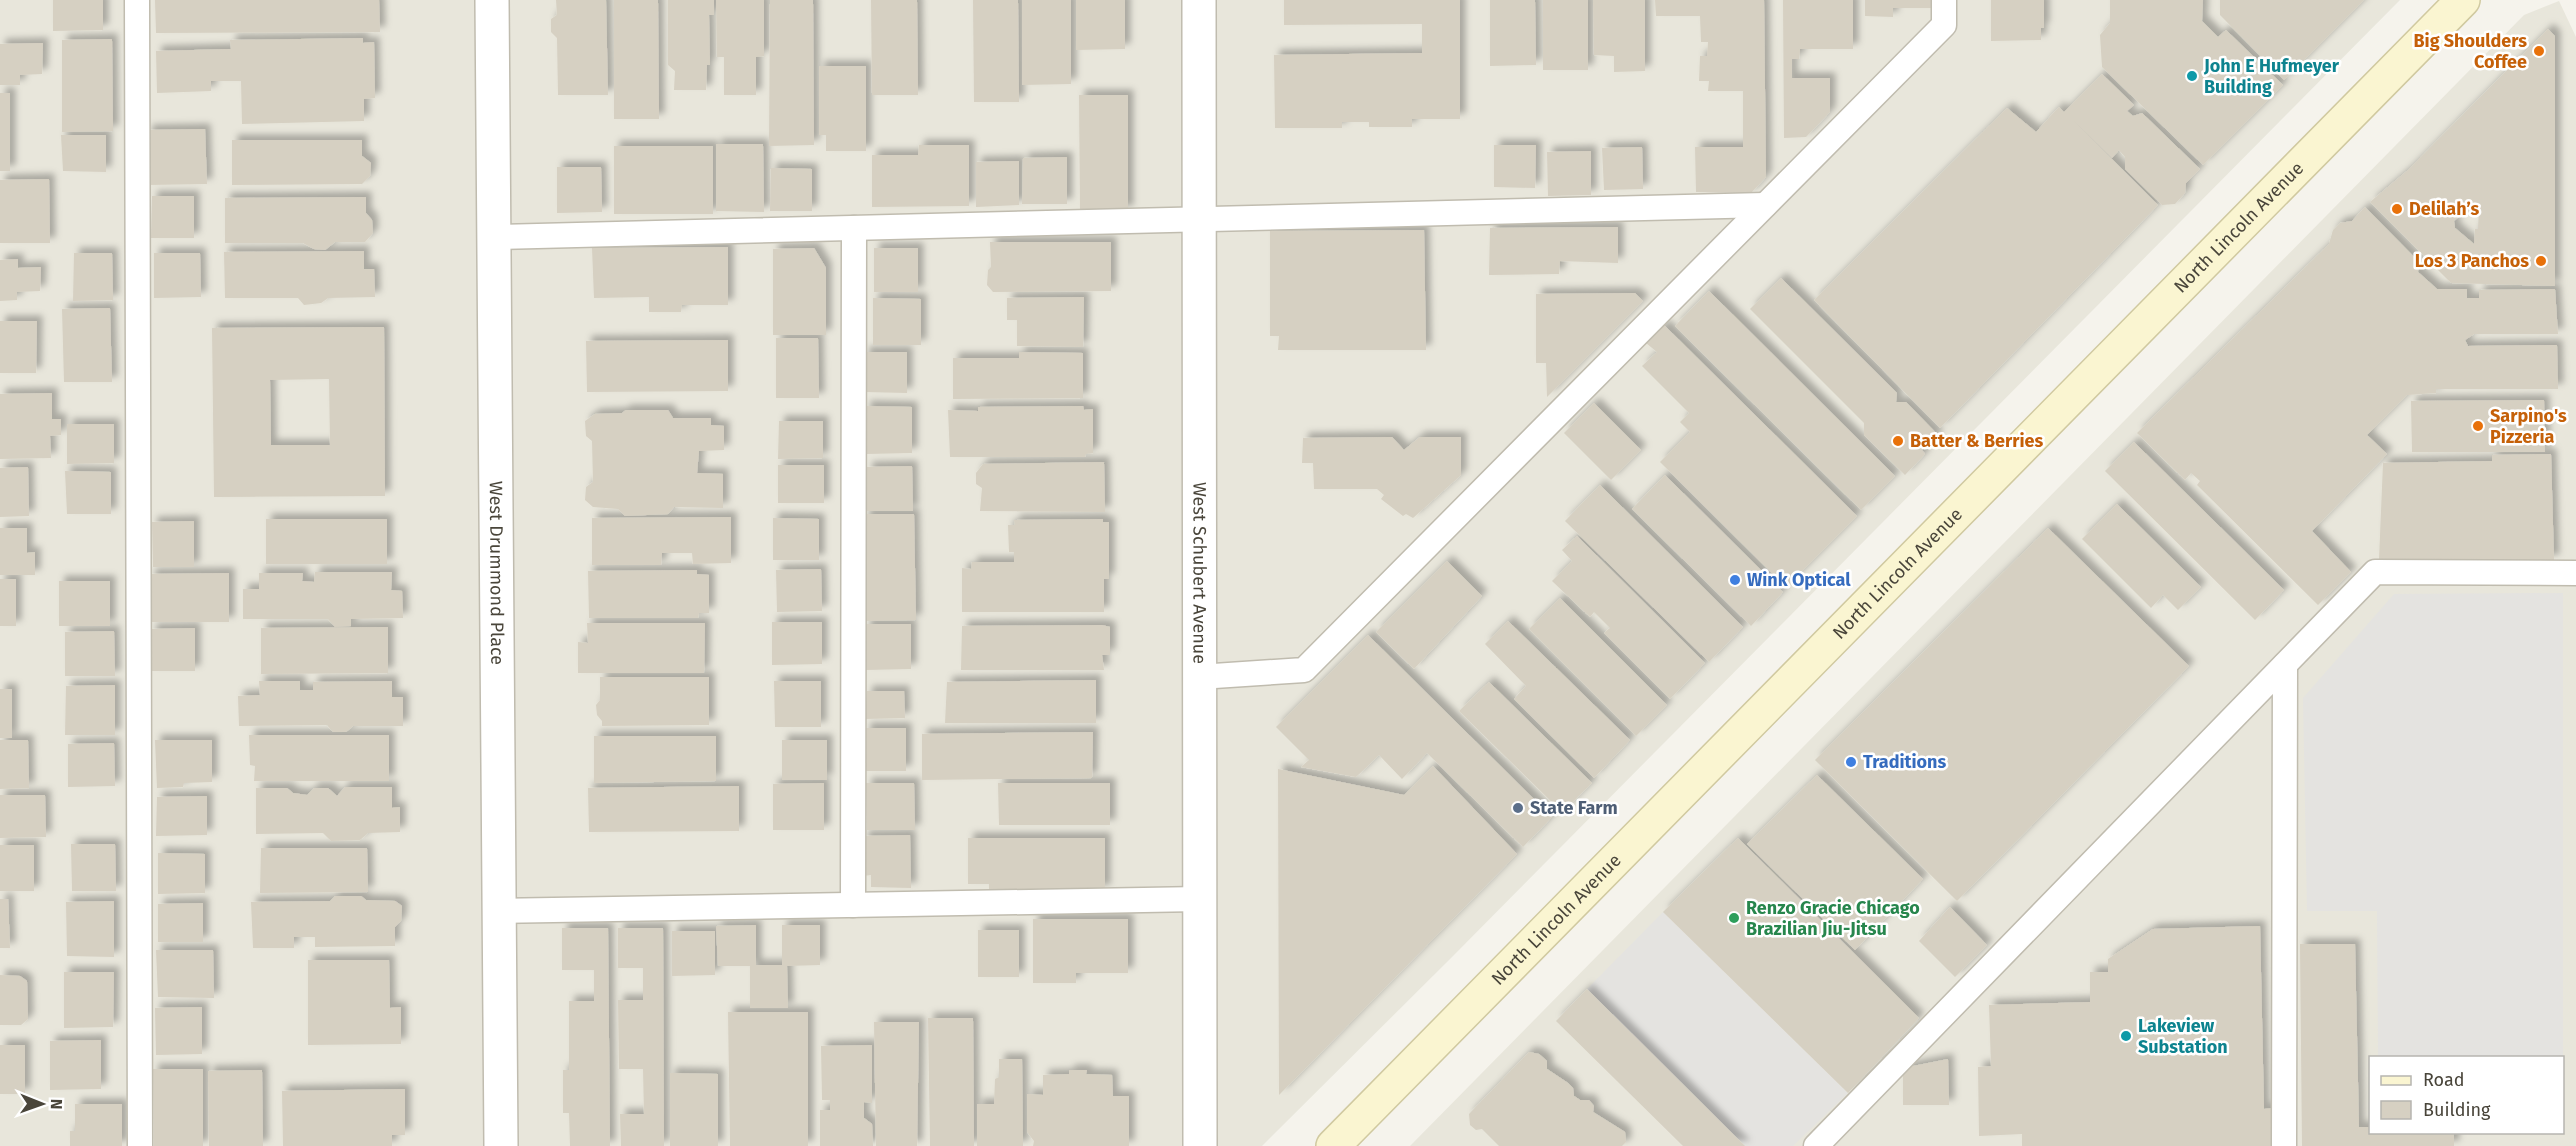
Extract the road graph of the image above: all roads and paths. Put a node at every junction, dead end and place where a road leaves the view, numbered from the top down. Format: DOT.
graph roads {
  1 [pos="137,0"];
  2 [pos="492,0"];
  3 [pos="1198,0"];
  4 [pos="1944,0"];
  5 [pos="2463,0"];
  6 [pos="1765,205"];
  7 [pos="1199,219"];
  8 [pos="854,228"];
  9 [pos="494,237"];
  10 [pos="2576,573"];
  11 [pos="2285,665"];
  12 [pos="1199,677"];
  13 [pos="1200,899"];
  14 [pos="853,905"];
  15 [pos="499,911"];
  16 [pos="140,1146"];
  17 [pos="501,1146"];
  18 [pos="1200,1146"];
  19 [pos="1333,1146"];
  20 [pos="1816,1146"];
  21 [pos="2284,1146"];
  1 -- 16 [label="lane"];
  2 -- 9 [label="street, West Drummond Place"];
  3 -- 7 [label="street, West Schubert Avenue"];
  4 -- 6 [label="lane"];
  5 -- 19 [label="main road, North Lincoln Avenue"];
  6 -- 7 [label="lane"];
  6 -- 12 [label="lane"];
  7 -- 8 [label="lane"];
  7 -- 12 [label="street, West Schubert Avenue"];
  8 -- 9 [label="lane"];
  8 -- 14 [label="lane"];
  9 -- 15 [label="street, West Drummond Place"];
  10 -- 11 [label="lane"];
  11 -- 20 [label="lane"];
  11 -- 21 [label="lane"];
  12 -- 13 [label="street, West Schubert Avenue"];
  13 -- 14 [label="lane"];
  13 -- 18 [label="street, West Schubert Avenue"];
  14 -- 15 [label="lane"];
  15 -- 17 [label="street, West Drummond Place"];
}
